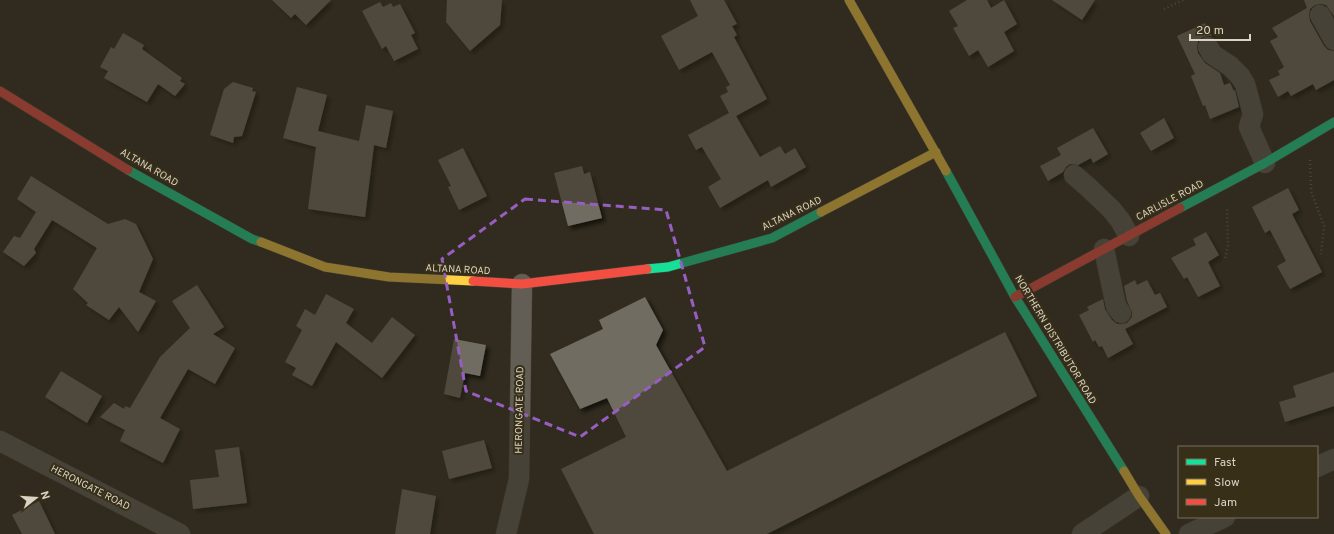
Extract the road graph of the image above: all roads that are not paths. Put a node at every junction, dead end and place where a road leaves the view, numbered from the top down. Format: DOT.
graph roads {
  1 [pos="849,0"];
  2 [pos="1320,15"];
  3 [pos="1334,40"];
  4 [pos="1208,47"];
  5 [pos="0,91"];
  6 [pos="1334,122"];
  7 [pos="936,152"];
  8 [pos="1265,163"];
  9 [pos="1074,175"];
  10 [pos="1129,236"];
  11 [pos="1104,249"];
  12 [pos="522,284"];
  13 [pos="1015,296"];
  14 [pos="1121,313"];
  15 [pos="0,442"];
  16 [pos="1334,459"];
  17 [pos="1318,467"];
  18 [pos="1138,496"];
  19 [pos="1223,518"];
  20 [pos="180,534"];
  21 [pos="506,534"];
  22 [pos="1082,534"];
  23 [pos="1166,534"];
  24 [pos="1189,534"];
  1 -- 7 [label="main road, NORTHERN DISTRIBUTOR ROAD"];
  2 -- 3 [label="street"];
  4 -- 8 [label="street"];
  5 -- 12 [label="main road, ALTANA ROAD"];
  6 -- 8 [label="main road, CARLISLE ROAD"];
  7 -- 12 [label="main road, ALTANA ROAD"];
  7 -- 13 [label="main road, NORTHERN DISTRIBUTOR ROAD"];
  8 -- 10 [label="main road, CARLISLE ROAD"];
  9 -- 10 [label="street"];
  10 -- 11 [label="main road, CARLISLE ROAD"];
  11 -- 13 [label="main road, CARLISLE ROAD"];
  11 -- 14 [label="street"];
  12 -- 21 [label="street, HERONGATE ROAD"];
  13 -- 18 [label="main road, NORTHERN DISTRIBUTOR ROAD"];
  15 -- 20 [label="street, HERONGATE ROAD"];
  16 -- 17 [label="street"];
  18 -- 22 [label="street"];
  18 -- 23 [label="main road, NORTHERN DISTRIBUTOR ROAD"];
  19 -- 24 [label="street"];
}
